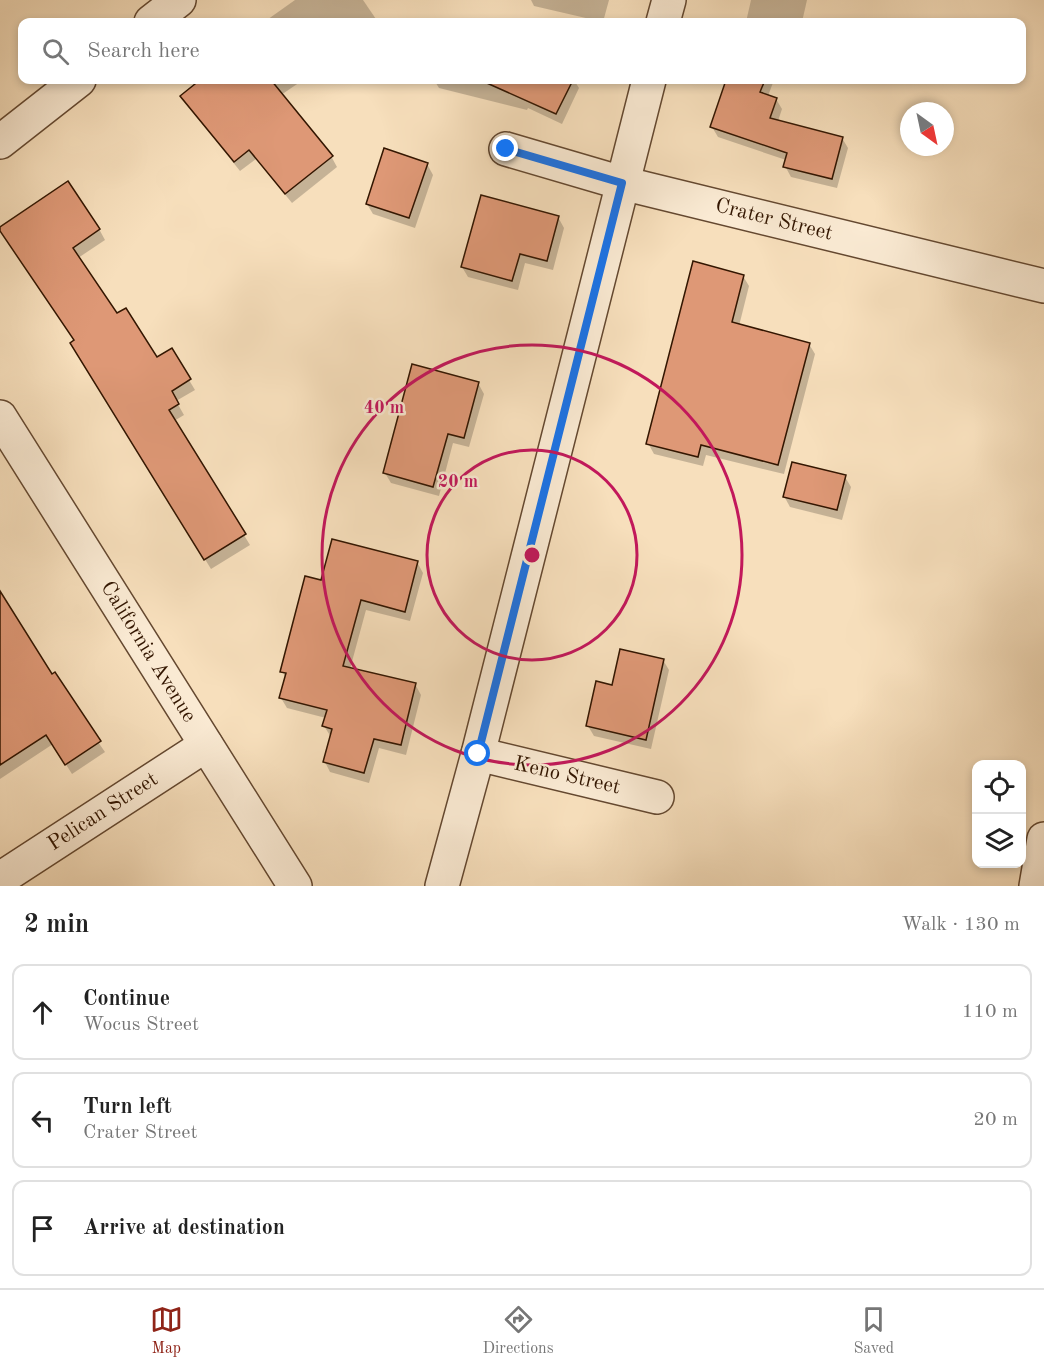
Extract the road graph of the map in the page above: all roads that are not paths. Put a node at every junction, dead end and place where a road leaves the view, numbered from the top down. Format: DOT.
graph roads {
  1 [pos="179,0"];
  2 [pos="669,0"];
  3 [pos="156,18"];
  4 [pos="664,18"];
  5 [pos="74,84"];
  6 [pos="648,84"];
  7 [pos="0,142"];
  8 [pos="506,149"];
  9 [pos="622,183"];
  10 [pos="1044,286"];
  11 [pos="0,417"];
  12 [pos="206,745"];
  13 [pos="478,754"];
  14 [pos="657,797"];
  15 [pos="1044,839"];
  16 [pos="0,879"];
  17 [pos="295,886"];
  18 [pos="442,886"];
  19 [pos="1036,886"];
  1 -- 3 [label="street"];
  2 -- 4 [label="street"];
  5 -- 7 [label="street"];
  6 -- 9 [label="street"];
  8 -- 9 [label="street, Crater Street"];
  9 -- 10 [label="street, Crater Street"];
  9 -- 13 [label="street"];
  11 -- 12 [label="street, California Avenue"];
  12 -- 16 [label="street, Pelican Street"];
  12 -- 17 [label="street, California Avenue"];
  13 -- 14 [label="street, Keno Street"];
  13 -- 18 [label="street"];
  15 -- 19 [label="street"];
}
